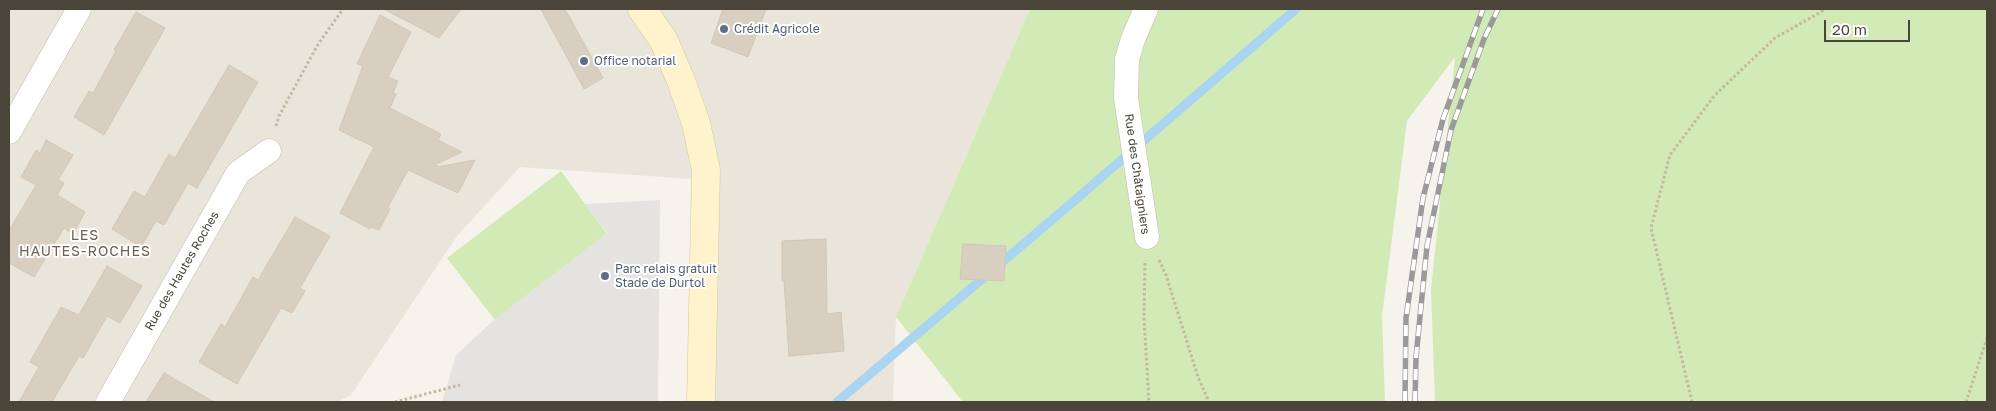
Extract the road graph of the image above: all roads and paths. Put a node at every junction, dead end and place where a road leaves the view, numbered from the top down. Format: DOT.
graph roads {
  1 [pos="79,9"];
  2 [pos="343,9"];
  3 [pos="642,9"];
  4 [pos="661,9"];
  5 [pos="1146,9"];
  6 [pos="1826,9"];
  7 [pos="664,41"];
  8 [pos="9,132"];
  9 [pos="268,151"];
  10 [pos="1147,237"];
  11 [pos="1987,338"];
  12 [pos="460,385"];
  13 [pos="108,402"];
  14 [pos="395,402"];
  15 [pos="701,402"];
  16 [pos="1148,402"];
  17 [pos="1209,402"];
  18 [pos="1692,402"];
  19 [pos="1966,402"];
  1 -- 8 [label="street"];
  2 -- 9 [label="path"];
  3 -- 7 [label="main road"];
  4 -- 7 [label="main road"];
  5 -- 10 [label="street, Rue des Châtaigniers"];
  6 -- 18 [label="path"];
  7 -- 15 [label="main road"];
  9 -- 13 [label="street, Rue des Hautes Roches"];
  10 -- 16 [label="path, Rue des Châtaigniers"];
  10 -- 17 [label="path"];
  11 -- 19 [label="path"];
  12 -- 14 [label="path"];
}
